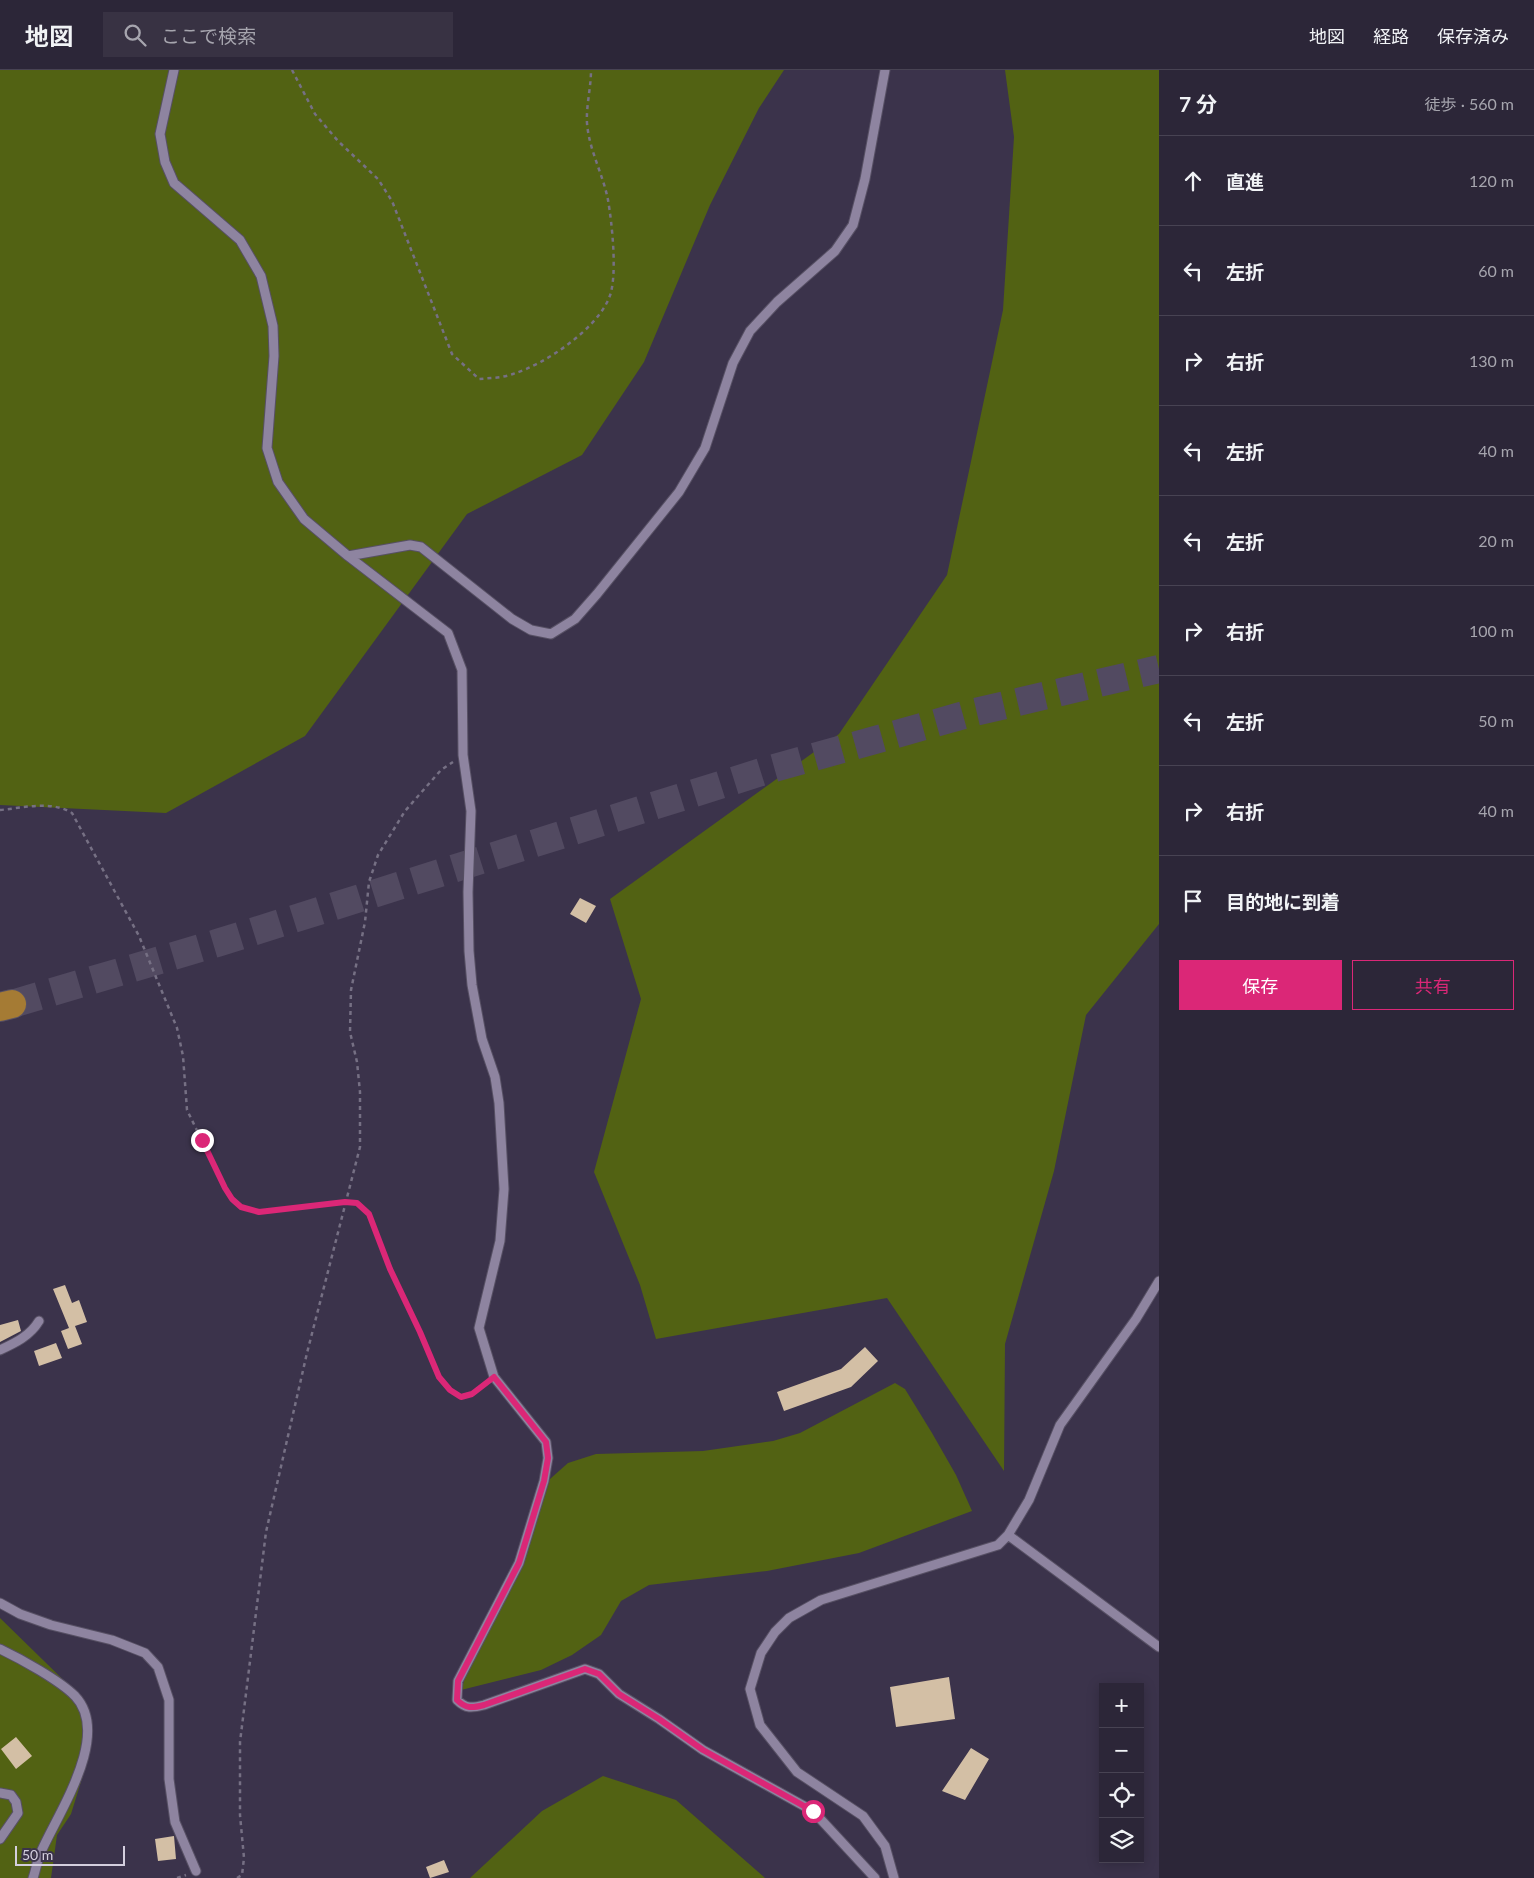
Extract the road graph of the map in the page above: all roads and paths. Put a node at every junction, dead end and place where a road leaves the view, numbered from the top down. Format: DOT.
graph roads {
  1 [pos="174,70"];
  2 [pos="292,70"];
  3 [pos="591,70"];
  4 [pos="885,70"];
  5 [pos="348,556"];
  6 [pos="463,755"];
  7 [pos="0,810"];
  8 [pos="345,1202"];
  9 [pos="1159,1281"];
  10 [pos="39,1321"];
  11 [pos="0,1350"];
  12 [pos="494,1377"];
  13 [pos="1008,1535"];
  14 [pos="0,1603"];
  15 [pos="1159,1648"];
  16 [pos="0,1649"];
  17 [pos="0,1793"];
  18 [pos="0,1839"];
  19 [pos="196,1871"];
  20 [pos="33,1878"];
  21 [pos="237,1878"];
  22 [pos="874,1878"];
  23 [pos="894,1878"];
  1 -- 5 [label="street"];
  2 -- 3 [label="path"];
  4 -- 5 [label="street"];
  5 -- 6 [label="street"];
  6 -- 8 [label="path"];
  6 -- 12 [label="street"];
  7 -- 8 [label="path"];
  8 -- 12 [label="path"];
  8 -- 21 [label="path"];
  9 -- 13 [label="street"];
  10 -- 11 [label="street"];
  12 -- 22 [label="street"];
  13 -- 15 [label="street"];
  13 -- 23 [label="street"];
  14 -- 19 [label="street"];
  16 -- 20 [label="street"];
  17 -- 18 [label="street"];
}
